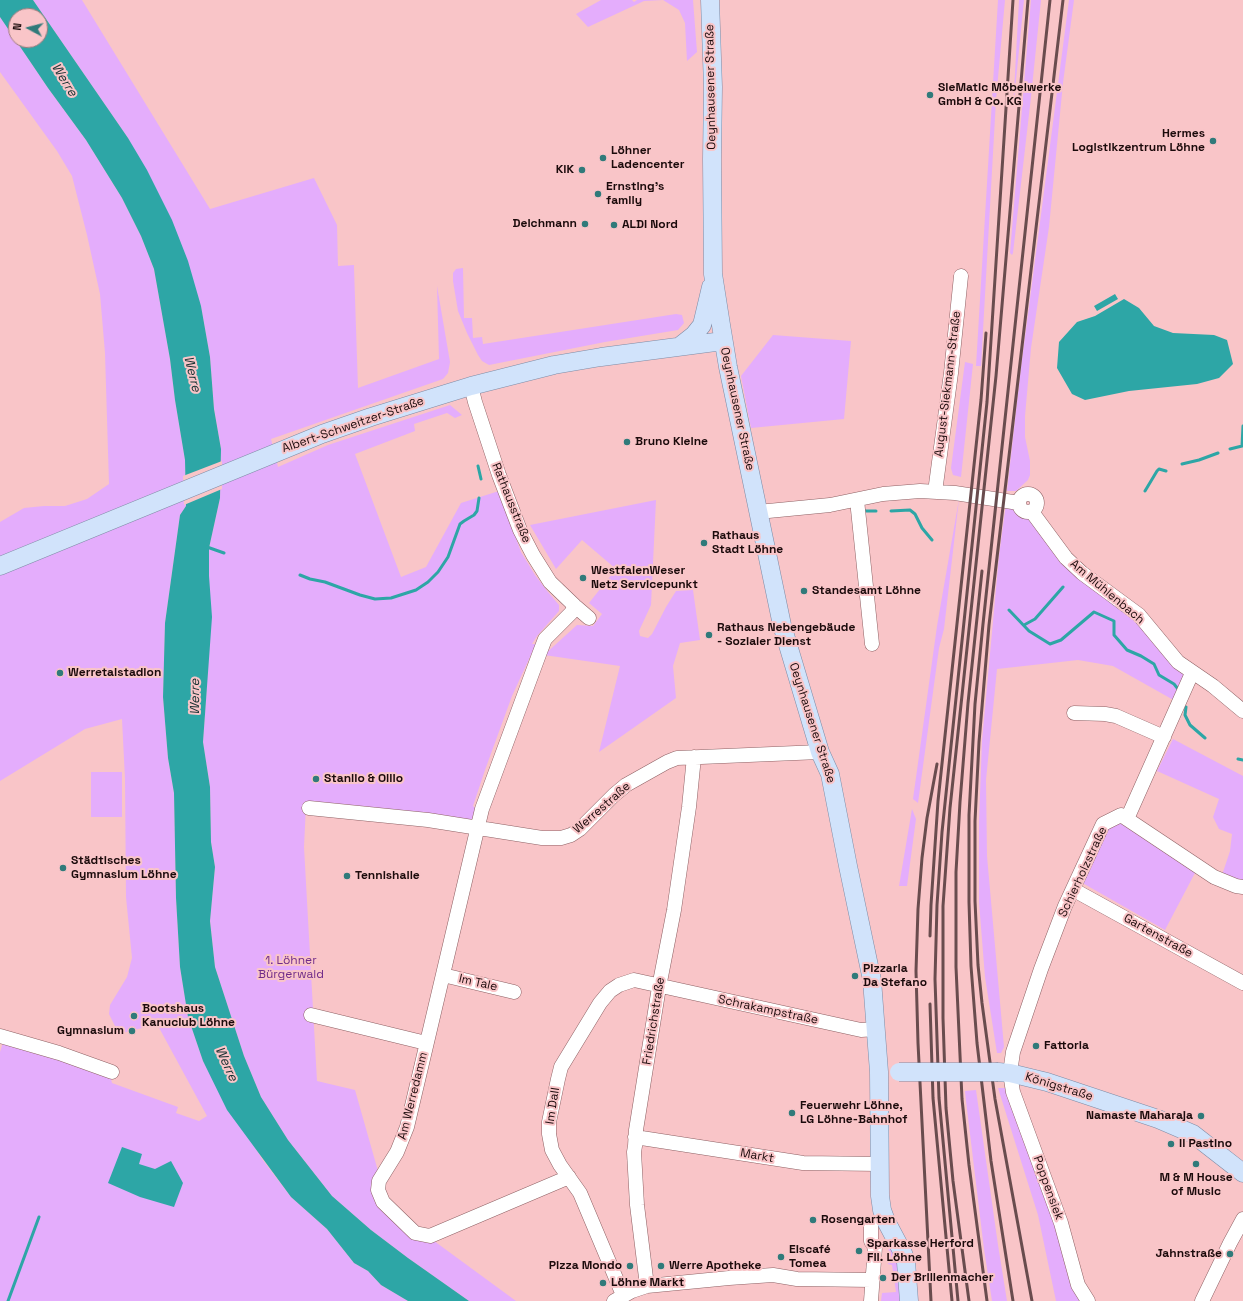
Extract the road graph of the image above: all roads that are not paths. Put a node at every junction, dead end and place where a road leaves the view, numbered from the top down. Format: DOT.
graph roads {
  1 [pos="710,0"];
  2 [pos="714,274"];
  3 [pos="961,276"];
  4 [pos="723,341"];
  5 [pos="680,346"];
  6 [pos="471,386"];
  7 [pos="935,492"];
  8 [pos="857,500"];
  9 [pos="758,512"];
  10 [pos="0,566"];
  11 [pos="575,606"];
  12 [pos="589,618"];
  13 [pos="872,644"];
  14 [pos="1192,673"];
  15 [pos="1243,711"];
  16 [pos="1074,713"];
  17 [pos="1164,737"];
  18 [pos="820,752"];
  19 [pos="694,757"];
  20 [pos="309,808"];
  21 [pos="1127,818"];
  22 [pos="477,828"];
  23 [pos="1243,887"];
  24 [pos="1074,890"];
  25 [pos="443,975"];
  26 [pos="1243,983"];
  27 [pos="659,987"];
  28 [pos="514,992"];
  29 [pos="310,1015"];
  30 [pos="876,1029"];
  31 [pos="0,1036"];
  32 [pos="426,1043"];
  33 [pos="112,1072"];
  34 [pos="879,1072"];
  35 [pos="1004,1072"];
  36 [pos="635,1137"];
  37 [pos="879,1164"];
  38 [pos="1243,1173"];
  39 [pos="569,1177"];
  40 [pos="1243,1219"];
  41 [pos="871,1225"];
  42 [pos="872,1280"];
  43 [pos="647,1286"];
  44 [pos="618,1298"];
  45 [pos="871,1301"];
  46 [pos="909,1301"];
  47 [pos="1088,1301"];
  48 [pos="1202,1301"];
  1 -- 2 [label="main road, Oeynhausener Straße"];
  2 -- 4 [label="main road, Oeynhausener Straße"];
  2 -- 5 [label="main road"];
  3 -- 7 [label="street, August-Siekmann-Straße"];
  4 -- 5 [label="main road, Albert-Schweitzer-Straße"];
  4 -- 9 [label="main road, Oeynhausener Straße"];
  5 -- 6 [label="main road, Albert-Schweitzer-Straße"];
  6 -- 10 [label="main road, Albert-Schweitzer-Straße"];
  6 -- 11 [label="street, Rathausstraße"];
  7 -- 8 [label="street"];
  7 -- 14 [label="street, Am Mühlenbach"];
  8 -- 9 [label="street"];
  8 -- 13 [label="street"];
  9 -- 18 [label="main road, Oeynhausener Straße"];
  11 -- 12 [label="street, Rathausstraße"];
  11 -- 22 [label="street"];
  14 -- 15 [label="street, Am Mühlenbach"];
  14 -- 17 [label="street"];
  16 -- 17 [label="street"];
  17 -- 21 [label="street"];
  18 -- 19 [label="street, Werrestraße"];
  18 -- 30 [label="main road, Oeynhausener Straße"];
  19 -- 22 [label="street, Werrestraße"];
  19 -- 27 [label="street, Friedrichstraße"];
  20 -- 22 [label="street, Werrestraße"];
  21 -- 23 [label="street"];
  21 -- 24 [label="street, Schierholzstraße"];
  22 -- 25 [label="street, Am Werredamm"];
  24 -- 26 [label="street, Gartenstraße"];
  24 -- 35 [label="street, Schierholzstraße"];
  25 -- 28 [label="street, Im Tale"];
  25 -- 32 [label="street, Am Werredamm"];
  27 -- 30 [label="street, Schrakampstraße"];
  27 -- 36 [label="street, Friedrichstraße"];
  27 -- 39 [label="street, Im Dall"];
  29 -- 32 [label="street, Am Werredamm"];
  30 -- 34 [label="main road, Oeynhausener Straße"];
  31 -- 33 [label="street"];
  32 -- 39 [label="street, Am Werredamm"];
  34 -- 35 [label="main road, Königstraße, bridge"];
  34 -- 37 [label="main road, Oeynhausener Straße"];
  35 -- 38 [label="main road, Königstraße"];
  35 -- 47 [label="street, Poppensiek"];
  36 -- 37 [label="street, Markt"];
  36 -- 43 [label="street, Friedrichstraße"];
  37 -- 46 [label="main road, Oeynhausener Straße"];
  39 -- 44 [label="street, Im Dall"];
  40 -- 48 [label="street"];
  41 -- 42 [label="street"];
  42 -- 43 [label="street"];
  42 -- 45 [label="street"];
  43 -- 44 [label="street"];
}
